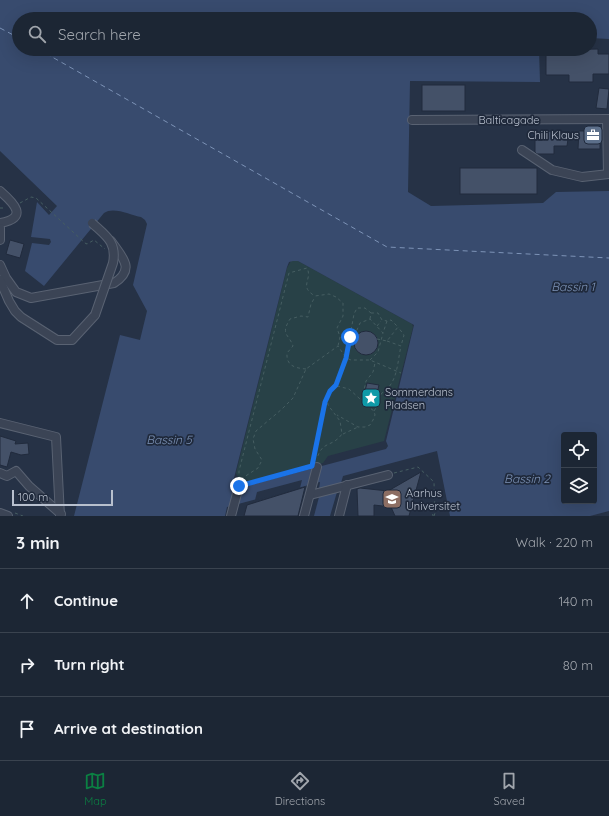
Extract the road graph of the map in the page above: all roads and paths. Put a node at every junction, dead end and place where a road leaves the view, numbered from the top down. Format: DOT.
graph roads {
  1 [pos="608,119"];
  2 [pos="412,120"];
  3 [pos="522,150"];
  4 [pos="609,174"];
  5 [pos="0,191"];
  6 [pos="15,205"];
  7 [pos="0,208"];
  8 [pos="0,223"];
  9 [pos="0,228"];
  10 [pos="0,240"];
  11 [pos="109,253"];
  12 [pos="0,266"];
  13 [pos="3,282"];
  14 [pos="315,296"];
  15 [pos="371,313"];
  16 [pos="370,319"];
  17 [pos="382,320"];
  18 [pos="387,320"];
  19 [pos="377,326"];
  20 [pos="398,327"];
  21 [pos="383,332"];
  22 [pos="350,337"];
  23 [pos="377,338"];
  24 [pos="382,339"];
  25 [pos="387,341"];
  26 [pos="338,346"];
  27 [pos="401,346"];
  28 [pos="346,358"];
  29 [pos="370,360"];
  30 [pos="376,362"];
  31 [pos="306,369"];
  32 [pos="396,372"];
  33 [pos="401,373"];
  34 [pos="336,385"];
  35 [pos="327,397"];
  36 [pos="362,401"];
  37 [pos="374,411"];
  38 [pos="336,415"];
  39 [pos="0,423"];
  40 [pos="358,427"];
  41 [pos="342,434"];
  42 [pos="317,467"];
  43 [pos="0,473"];
  44 [pos="388,475"];
  45 [pos="347,485"];
  46 [pos="239,486"];
  47 [pos="310,495"];
  48 [pos="432,508"];
  49 [pos="0,513"];
  50 [pos="60,515"];
  51 [pos="8,516"];
  52 [pos="231,516"];
  53 [pos="304,516"];
  54 [pos="339,516"];
  55 [pos="434,516"];
  1 -- 2 [label="street, Balticagade"];
  1 -- 4 [label="street, Balticagade"];
  3 -- 4 [label="street"];
  5 -- 6 [label="street"];
  6 -- 7 [label="path"];
  6 -- 8 [label="street"];
  6 -- 11 [label="path"];
  9 -- 10 [label="street"];
  12 -- 13 [label="street"];
  13 -- 13 [label="street, bridge"];
  14 -- 26 [label="path"];
  14 -- 31 [label="path"];
  14 -- 31 [label="path"];
  15 -- 16 [label="path"];
  15 -- 17 [label="path"];
  15 -- 22 [label="path"];
  16 -- 19 [label="path"];
  16 -- 22 [label="path"];
  17 -- 18 [label="path"];
  17 -- 19 [label="path"];
  18 -- 20 [label="path"];
  18 -- 21 [label="path"];
  19 -- 21 [label="path"];
  20 -- 25 [label="path"];
  20 -- 27 [label="path"];
  21 -- 24 [label="path"];
  22 -- 28 [label="path"];
  23 -- 24 [label="path"];
  24 -- 25 [label="path"];
  24 -- 29 [label="path"];
  25 -- 27 [label="path"];
  26 -- 28 [label="path"];
  26 -- 31 [label="path"];
  27 -- 32 [label="path"];
  28 -- 29 [label="path"];
  28 -- 34 [label="path"];
  29 -- 30 [label="path"];
  30 -- 32 [label="path"];
  30 -- 36 [label="path"];
  32 -- 33 [label="path"];
  32 -- 37 [label="path"];
  34 -- 35 [label="path"];
  34 -- 36 [label="path"];
  35 -- 38 [label="path"];
  35 -- 46 [label="path"];
  36 -- 37 [label="path"];
  37 -- 40 [label="path"];
  38 -- 40 [label="path"];
  38 -- 41 [label="path"];
  39 -- 50 [label="street"];
  40 -- 41 [label="path"];
  41 -- 42 [label="path"];
  42 -- 47 [label="street"];
  43 -- 50 [label="street"];
  44 -- 45 [label="street"];
  44 -- 55 [label="path"];
  45 -- 47 [label="street"];
  45 -- 54 [label="street"];
  46 -- 52 [label="street"];
  47 -- 53 [label="street"];
  48 -- 55 [label="path"];
  49 -- 51 [label="street"];
}
